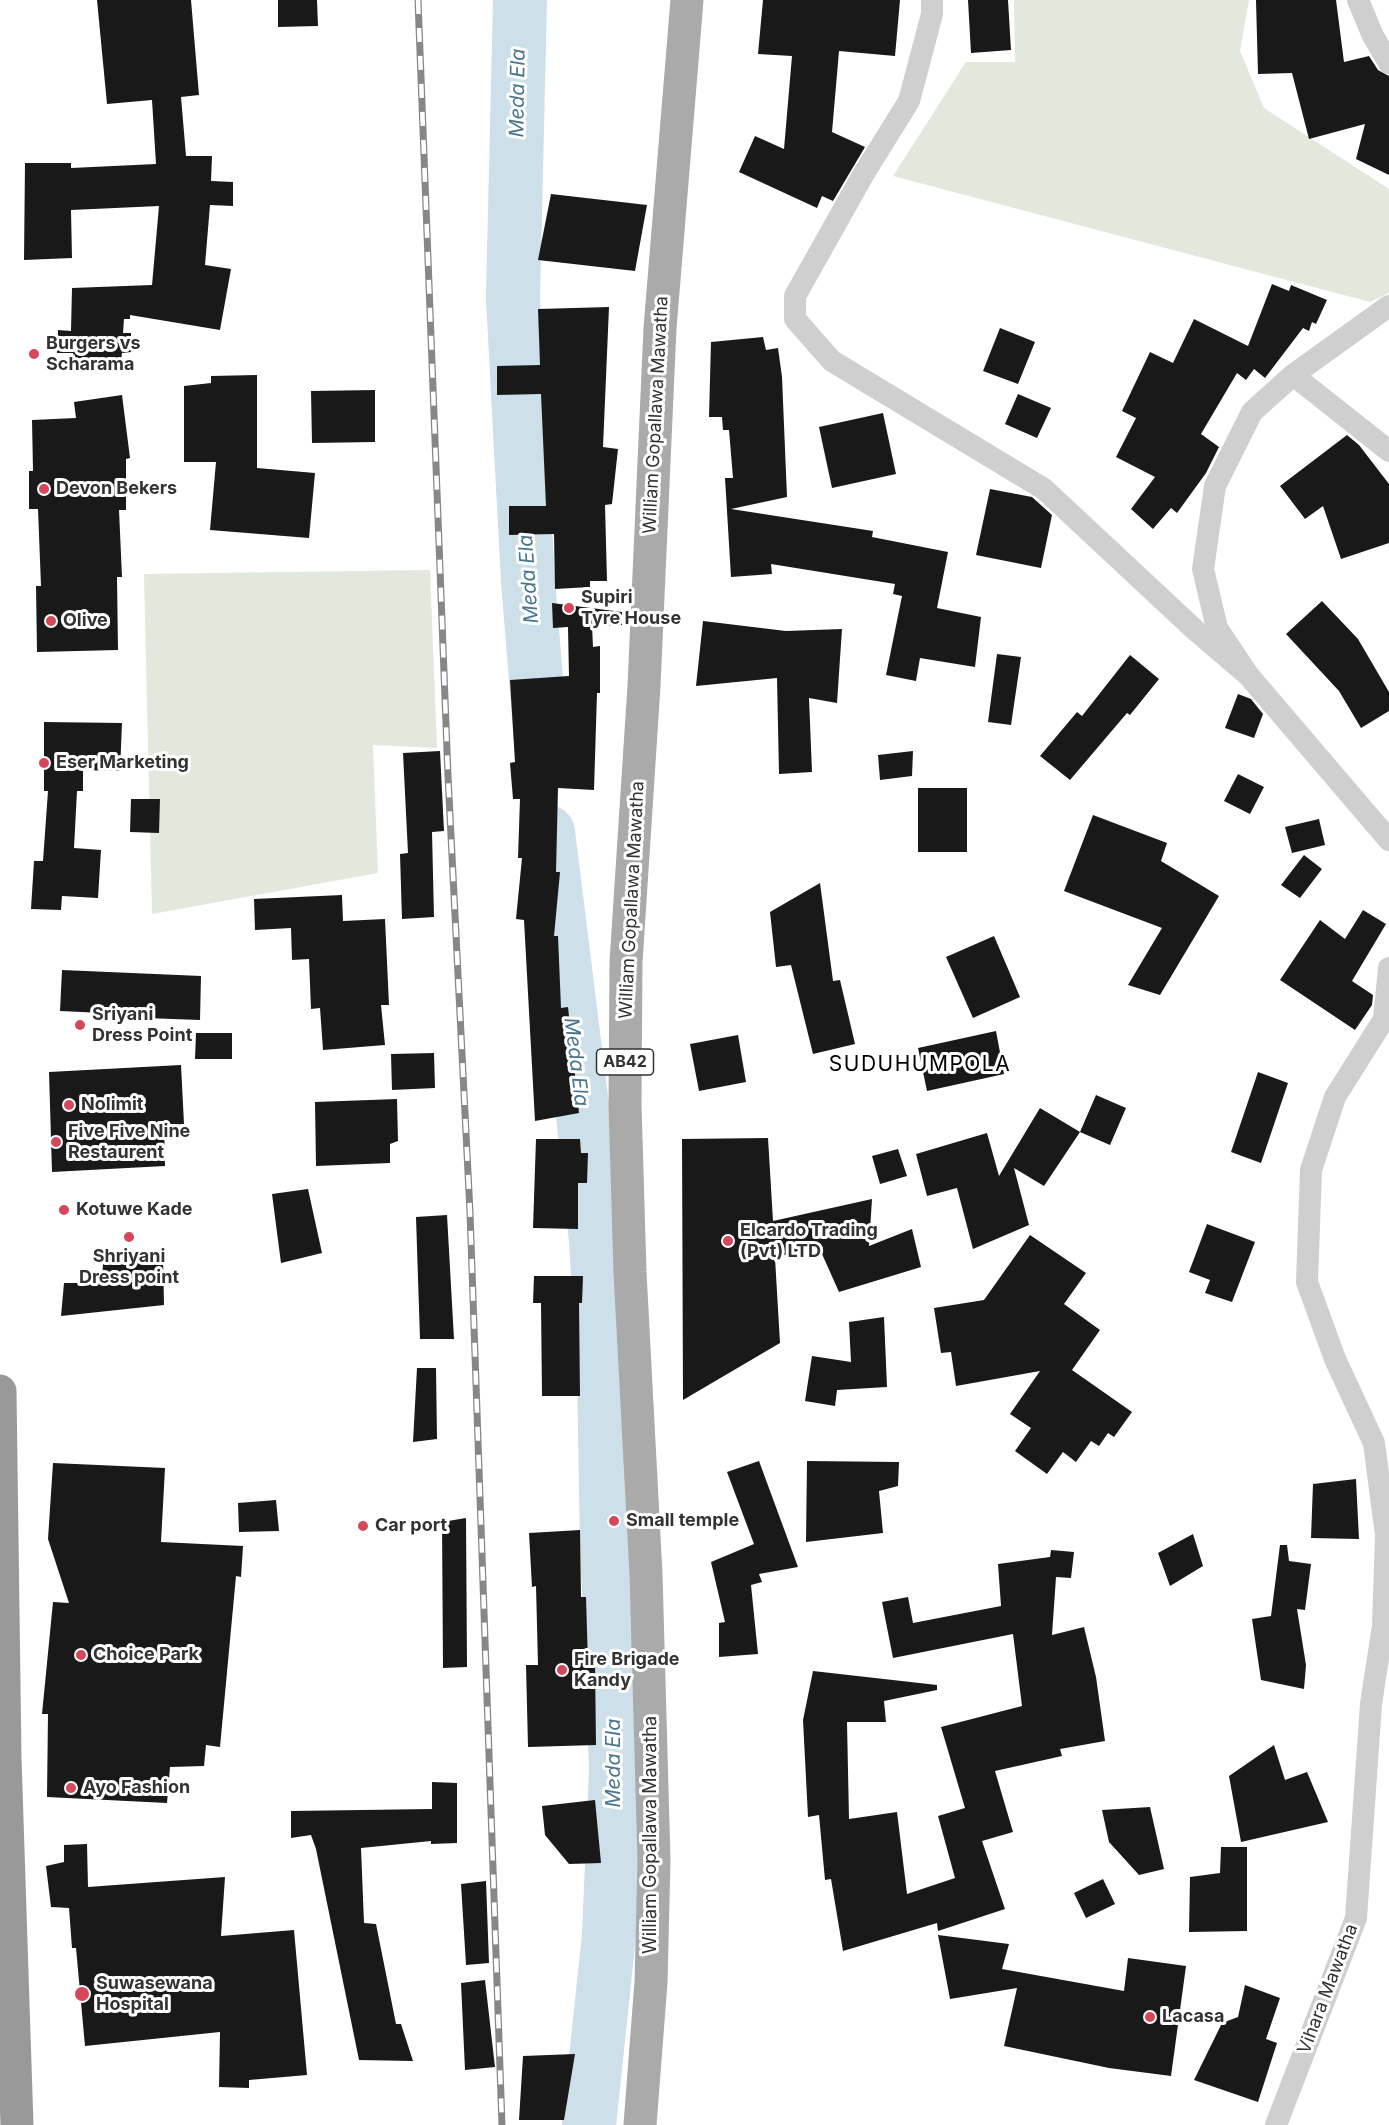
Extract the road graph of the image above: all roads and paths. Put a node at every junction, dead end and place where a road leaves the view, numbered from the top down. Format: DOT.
graph roads {
  1 [pos="687,0"];
  2 [pos="932,0"];
  3 [pos="1358,0"];
  4 [pos="1389,63"];
  5 [pos="1389,306"];
  6 [pos="1293,375"];
  7 [pos="1389,451"];
  8 [pos="1249,676"];
  9 [pos="1389,840"];
  10 [pos="1389,968"];
  11 [pos="1387,1019"];
  12 [pos="0,1390"];
  13 [pos="2,1582"];
  14 [pos="2,1758"];
  15 [pos="16,2125"];
  16 [pos="640,2125"];
  17 [pos="1276,2125"];
  1 -- 16 [label="main road, William Gopallawa Mawatha / AB42"];
  2 -- 8 [label="street"];
  3 -- 4 [label="street"];
  5 -- 6 [label="street"];
  6 -- 7 [label="street"];
  6 -- 8 [label="street"];
  8 -- 9 [label="street"];
  10 -- 11 [label="street"];
  11 -- 17 [label="street, Vihara Mawatha"];
  12 -- 13 [label="highway"];
  13 -- 14 [label="highway"];
  14 -- 15 [label="highway"];
}
